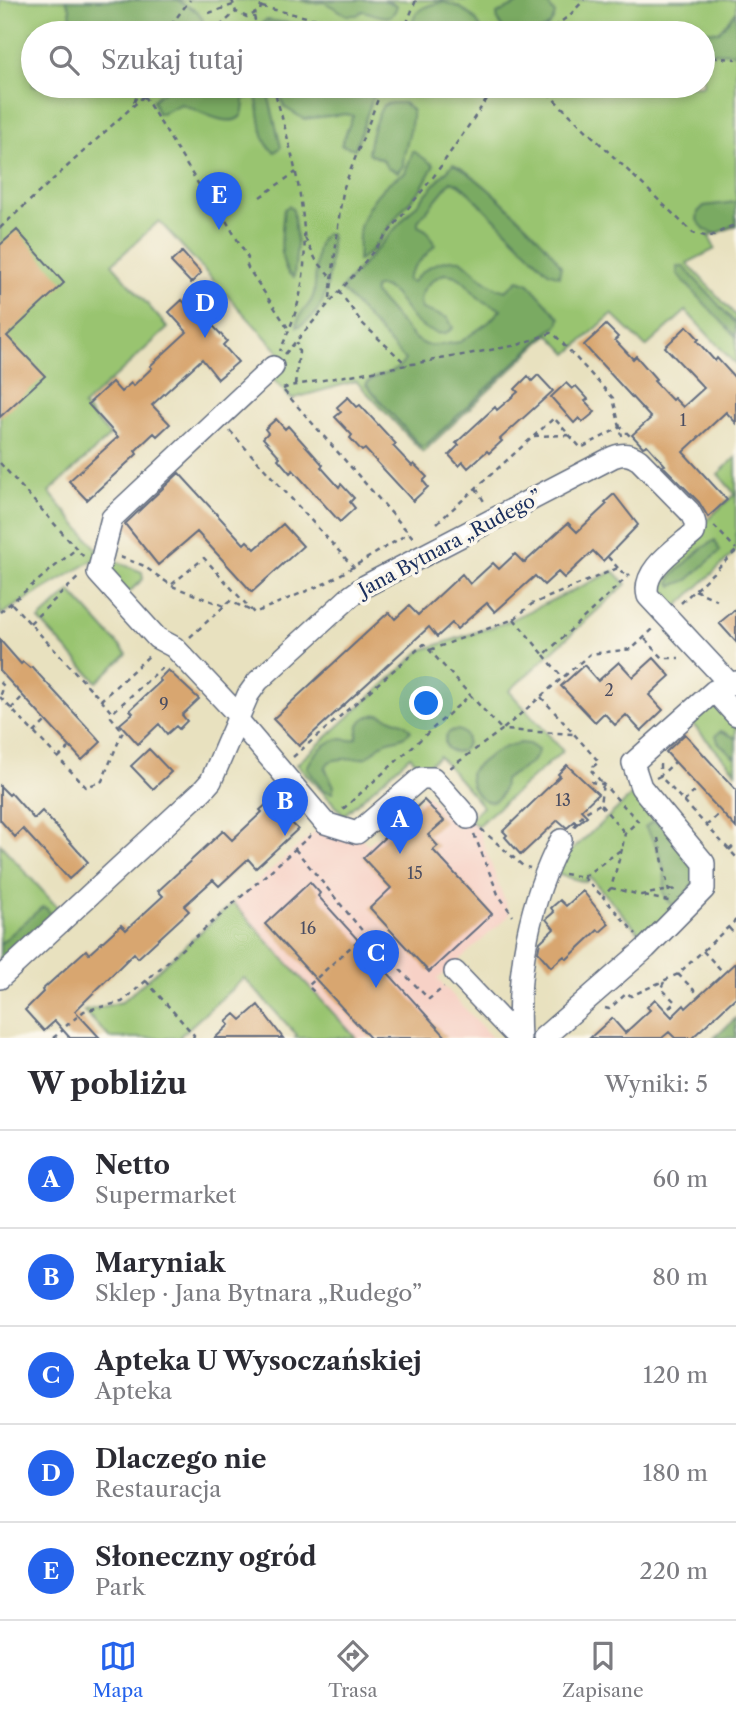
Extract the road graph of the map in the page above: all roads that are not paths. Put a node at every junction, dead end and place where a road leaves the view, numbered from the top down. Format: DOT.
graph roads {
  1 [pos="273,366"];
  2 [pos="727,685"];
  3 [pos="736,715"];
  4 [pos="238,717"];
  5 [pos="468,818"];
  6 [pos="566,836"];
  7 [pos="0,978"];
  8 [pos="450,979"];
  9 [pos="519,1038"];
  10 [pos="543,1038"];
  1 -- 4 [label="street"];
  2 -- 3 [label="street"];
  2 -- 4 [label="street, Jana Bytnara „Rudego”"];
  2 -- 10 [label="street"];
  4 -- 5 [label="street"];
  4 -- 7 [label="street, Jana Bytnara „Rudego”"];
  6 -- 9 [label="street"];
  8 -- 9 [label="street"];
}
